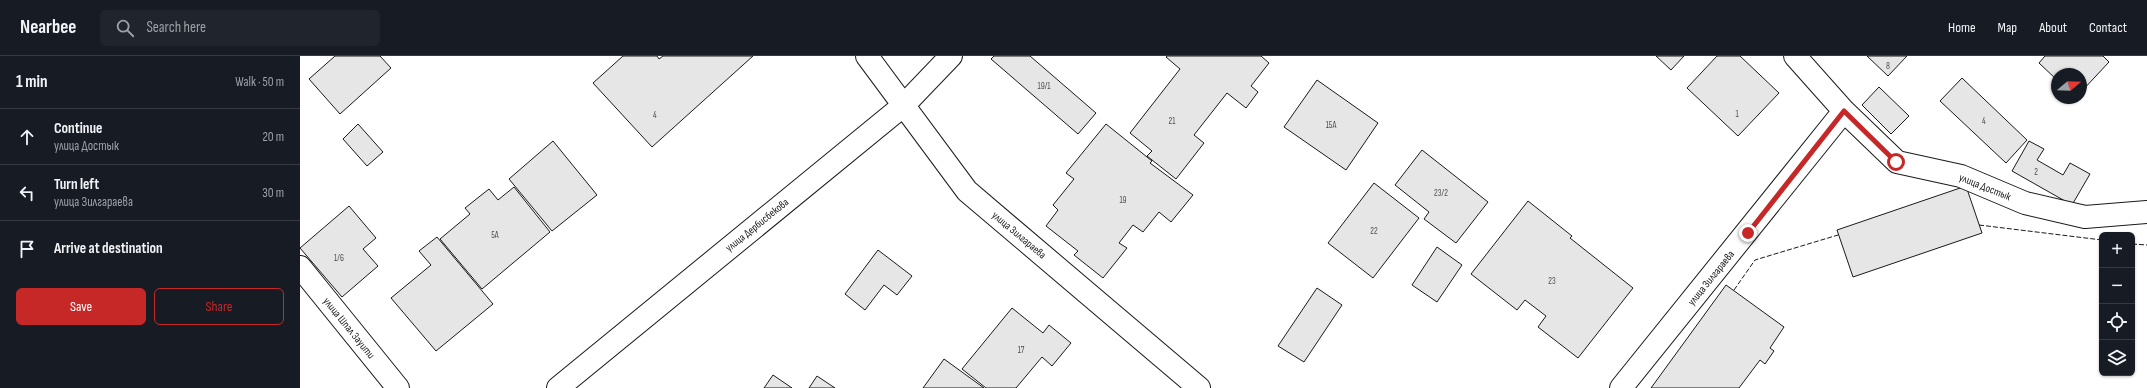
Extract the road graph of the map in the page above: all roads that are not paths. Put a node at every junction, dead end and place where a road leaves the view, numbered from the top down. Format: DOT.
graph roads {
  1 [pos="867,56"];
  2 [pos="951,56"];
  3 [pos="1795,56"];
  4 [pos="904,105"];
  5 [pos="1844,111"];
  6 [pos="2147,212"];
  7 [pos="300,267"];
  8 [pos="398,388"];
  9 [pos="558,388"];
  10 [pos="1199,388"];
  11 [pos="1622,388"];
  1 -- 4 [label="street, улица Зилгараева"];
  2 -- 4 [label="street, улица Дербисбекова"];
  3 -- 5 [label="street, улица Достык"];
  4 -- 9 [label="street, улица Дербисбекова"];
  4 -- 10 [label="street, улица Зилгараева"];
  5 -- 6 [label="street, улица Достык"];
  5 -- 11 [label="street, улица Зилгараева"];
  7 -- 8 [label="street, улица Шпал Зауити"];
}
